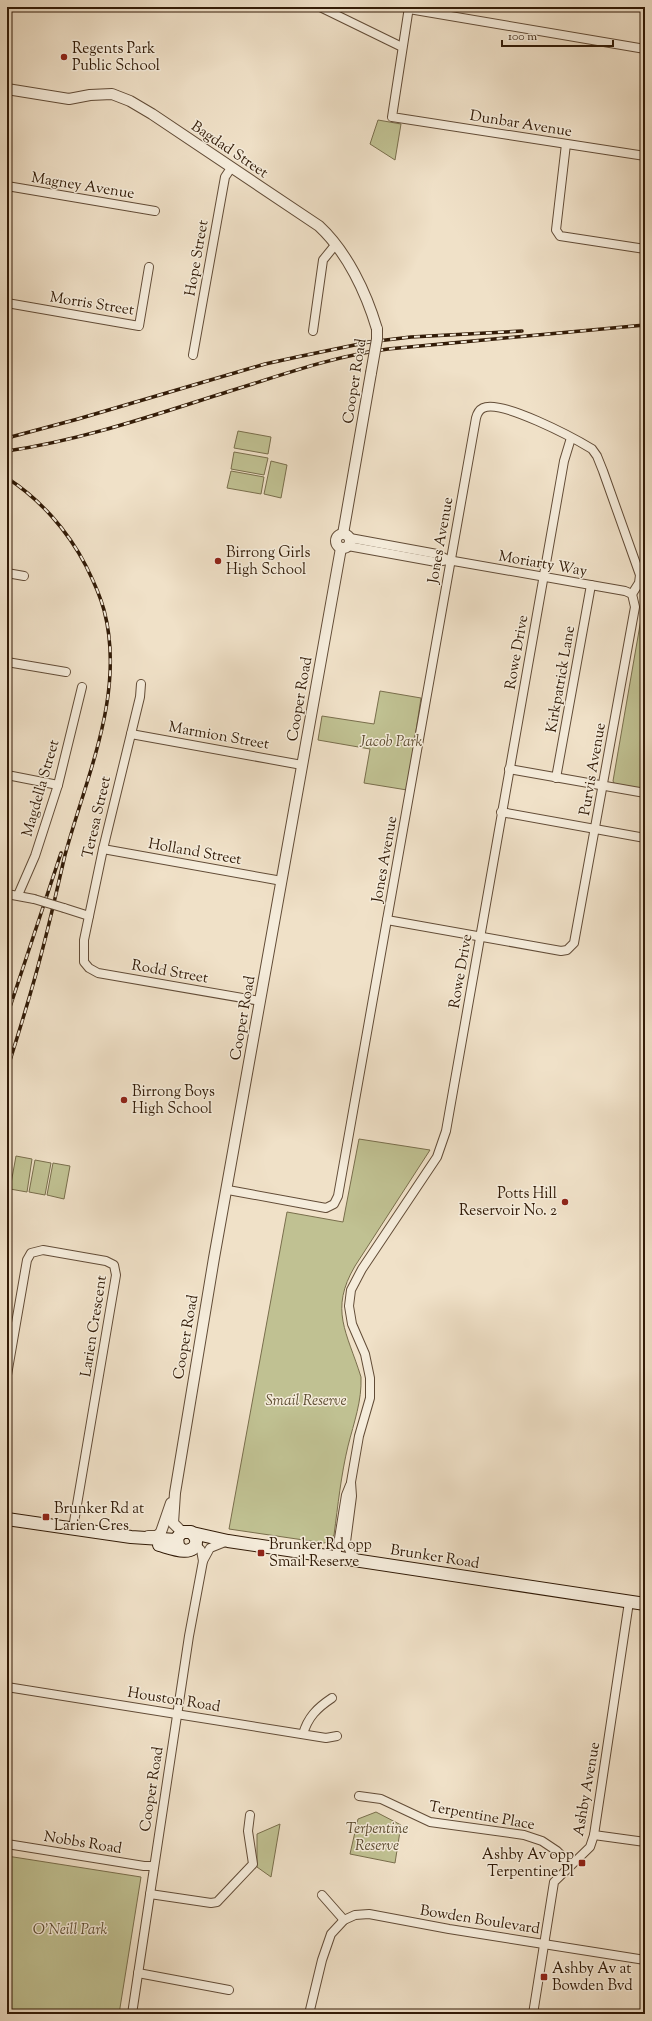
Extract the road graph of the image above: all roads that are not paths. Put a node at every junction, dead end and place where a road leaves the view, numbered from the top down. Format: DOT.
graph roads {
  1 [pos="320,7"];
  2 [pos="409,8"];
  3 [pos="402,47"];
  4 [pos="645,48"];
  5 [pos="7,89"];
  6 [pos="566,144"];
  7 [pos="645,156"];
  8 [pos="231,168"];
  9 [pos="7,186"];
  10 [pos="155,211"];
  11 [pos="336,244"];
  12 [pos="645,249"];
  13 [pos="149,267"];
  14 [pos="7,303"];
  15 [pos="377,329"];
  16 [pos="313,331"];
  17 [pos="193,355"];
  18 [pos="571,438"];
  19 [pos="346,541"];
  20 [pos="449,560"];
  21 [pos="7,573"];
  22 [pos="24,576"];
  23 [pos="544,577"];
  24 [pos="591,585"];
  25 [pos="632,594"];
  26 [pos="7,662"];
  27 [pos="66,672"];
  28 [pos="141,684"];
  29 [pos="82,687"];
  30 [pos="131,734"];
  31 [pos="302,764"];
  32 [pos="509,769"];
  33 [pos="7,775"];
  34 [pos="556,778"];
  35 [pos="58,784"];
  36 [pos="603,786"];
  37 [pos="645,793"];
  38 [pos="502,812"];
  39 [pos="596,829"];
  40 [pos="645,838"];
  41 [pos="102,849"];
  42 [pos="282,880"];
  43 [pos="12,896"];
  44 [pos="89,916"];
  45 [pos="387,920"];
  46 [pos="480,936"];
  47 [pos="83,957"];
  48 [pos="260,1001"];
  49 [pos="228,1190"];
  50 [pos="7,1375"];
  51 [pos="351,1482"];
  52 [pos="175,1493"];
  53 [pos="7,1519"];
  54 [pos="73,1528"];
  55 [pos="131,1538"];
  56 [pos="186,1541"];
  57 [pos="224,1541"];
  58 [pos="336,1557"];
  59 [pos="358,1560"];
  60 [pos="201,1565"];
  61 [pos="629,1602"];
  62 [pos="645,1604"];
  63 [pos="7,1687"];
  64 [pos="332,1698"];
  65 [pos="178,1713"];
  66 [pos="303,1734"];
  67 [pos="337,1736"];
  68 [pos="359,1796"];
  69 [pos="250,1815"];
  70 [pos="594,1835"];
  71 [pos="645,1842"];
  72 [pos="7,1844"];
  73 [pos="571,1865"];
  74 [pos="154,1866"];
  75 [pos="150,1894"];
  76 [pos="322,1895"];
  77 [pos="344,1920"];
  78 [pos="544,1944"];
  79 [pos="645,1960"];
  80 [pos="138,1973"];
  81 [pos="229,1990"];
  82 [pos="132,2014"];
  83 [pos="309,2014"];
  84 [pos="533,2014"];
  1 -- 3 [label="street"];
  2 -- 3 [label="street"];
  2 -- 4 [label="street"];
  3 -- 6 [label="street, Dunbar Avenue"];
  5 -- 8 [label="street, Bagdad Street"];
  6 -- 7 [label="street, Dunbar Avenue"];
  6 -- 12 [label="street"];
  8 -- 11 [label="street, Bagdad Street"];
  8 -- 17 [label="street, Hope Street"];
  9 -- 10 [label="street, Magney Avenue"];
  11 -- 15 [label="street, Bagdad Street"];
  11 -- 16 [label="street"];
  13 -- 14 [label="street, Morris Street"];
  15 -- 19 [label="street, Cooper Road, bridge"];
  18 -- 20 [label="street, Jones Avenue"];
  18 -- 23 [label="street, Rowe Drive"];
  18 -- 25 [label="street"];
  19 -- 20 [label="street, Moriarty Way"];
  19 -- 31 [label="street, Cooper Road"];
  20 -- 23 [label="street, Moriarty Way"];
  20 -- 45 [label="street, Jones Avenue"];
  21 -- 22 [label="street"];
  23 -- 24 [label="street, Moriarty Way"];
  23 -- 32 [label="street, Rowe Drive"];
  24 -- 25 [label="street, Moriarty Way"];
  24 -- 34 [label="street, Kirkpatrick Lane"];
  25 -- 36 [label="street, Purvis Avenue"];
  26 -- 27 [label="street"];
  28 -- 30 [label="street, Teresa Street"];
  29 -- 35 [label="street, Magdella Street"];
  30 -- 31 [label="street, Marmion Street"];
  30 -- 41 [label="street, Teresa Street"];
  31 -- 42 [label="street, Cooper Road"];
  32 -- 34 [label="street"];
  32 -- 38 [label="street, Rowe Drive"];
  33 -- 35 [label="street"];
  34 -- 36 [label="street"];
  35 -- 43 [label="street, Magdella Street"];
  36 -- 37 [label="street"];
  36 -- 39 [label="street, Purvis Avenue"];
  38 -- 39 [label="street"];
  38 -- 46 [label="street, Rowe Drive"];
  39 -- 40 [label="street"];
  39 -- 46 [label="street, Purvis Avenue"];
  41 -- 42 [label="street, Holland Street"];
  41 -- 44 [label="street, Teresa Street"];
  42 -- 48 [label="street, Cooper Road"];
  43 -- 44 [label="street, bridge"];
  44 -- 47 [label="street, Teresa Street"];
  45 -- 46 [label="street"];
  45 -- 49 [label="street, Jones Avenue"];
  46 -- 51 [label="street, Rowe Drive"];
  47 -- 48 [label="street, Rodd Street"];
  48 -- 49 [label="street, Cooper Road"];
  49 -- 52 [label="street, Cooper Road"];
  50 -- 54 [label="street, Larien Crescent"];
  51 -- 58 [label="street, Rowe Drive"];
  51 -- 59 [label="street, Rowe Drive"];
  52 -- 55 [label="street"];
  52 -- 56 [label="street"];
  53 -- 54 [label="main road, Brunker Road"];
  54 -- 55 [label="main road, Brunker Road"];
  55 -- 56 [label="main road, Brunker Road"];
  56 -- 57 [label="main road, Brunker Road"];
  56 -- 60 [label="street"];
  57 -- 58 [label="main road, Brunker Road"];
  57 -- 60 [label="street"];
  58 -- 59 [label="main road, Brunker Road"];
  59 -- 61 [label="main road, Brunker Road"];
  60 -- 65 [label="street, Cooper Road"];
  61 -- 62 [label="main road, Brunker Road"];
  61 -- 70 [label="street, Ashby Avenue"];
  63 -- 65 [label="street, Houston Road"];
  64 -- 66 [label="street"];
  65 -- 66 [label="street, Houston Road"];
  65 -- 74 [label="street, Cooper Road"];
  66 -- 67 [label="street, Houston Road"];
  68 -- 73 [label="street, Terpentine Place"];
  69 -- 75 [label="street"];
  70 -- 71 [label="street"];
  70 -- 73 [label="street, Ashby Avenue"];
  72 -- 74 [label="street, Nobbs Road"];
  73 -- 78 [label="street, Ashby Avenue"];
  74 -- 75 [label="street, Cooper Road"];
  75 -- 80 [label="street, Cooper Road"];
  76 -- 77 [label="street"];
  77 -- 78 [label="street, Bowden Boulevard"];
  77 -- 83 [label="street"];
  78 -- 79 [label="street, Bowden Boulevard"];
  78 -- 84 [label="street, Ashby Avenue"];
  80 -- 81 [label="street"];
  80 -- 82 [label="street, Cooper Road"];
}
